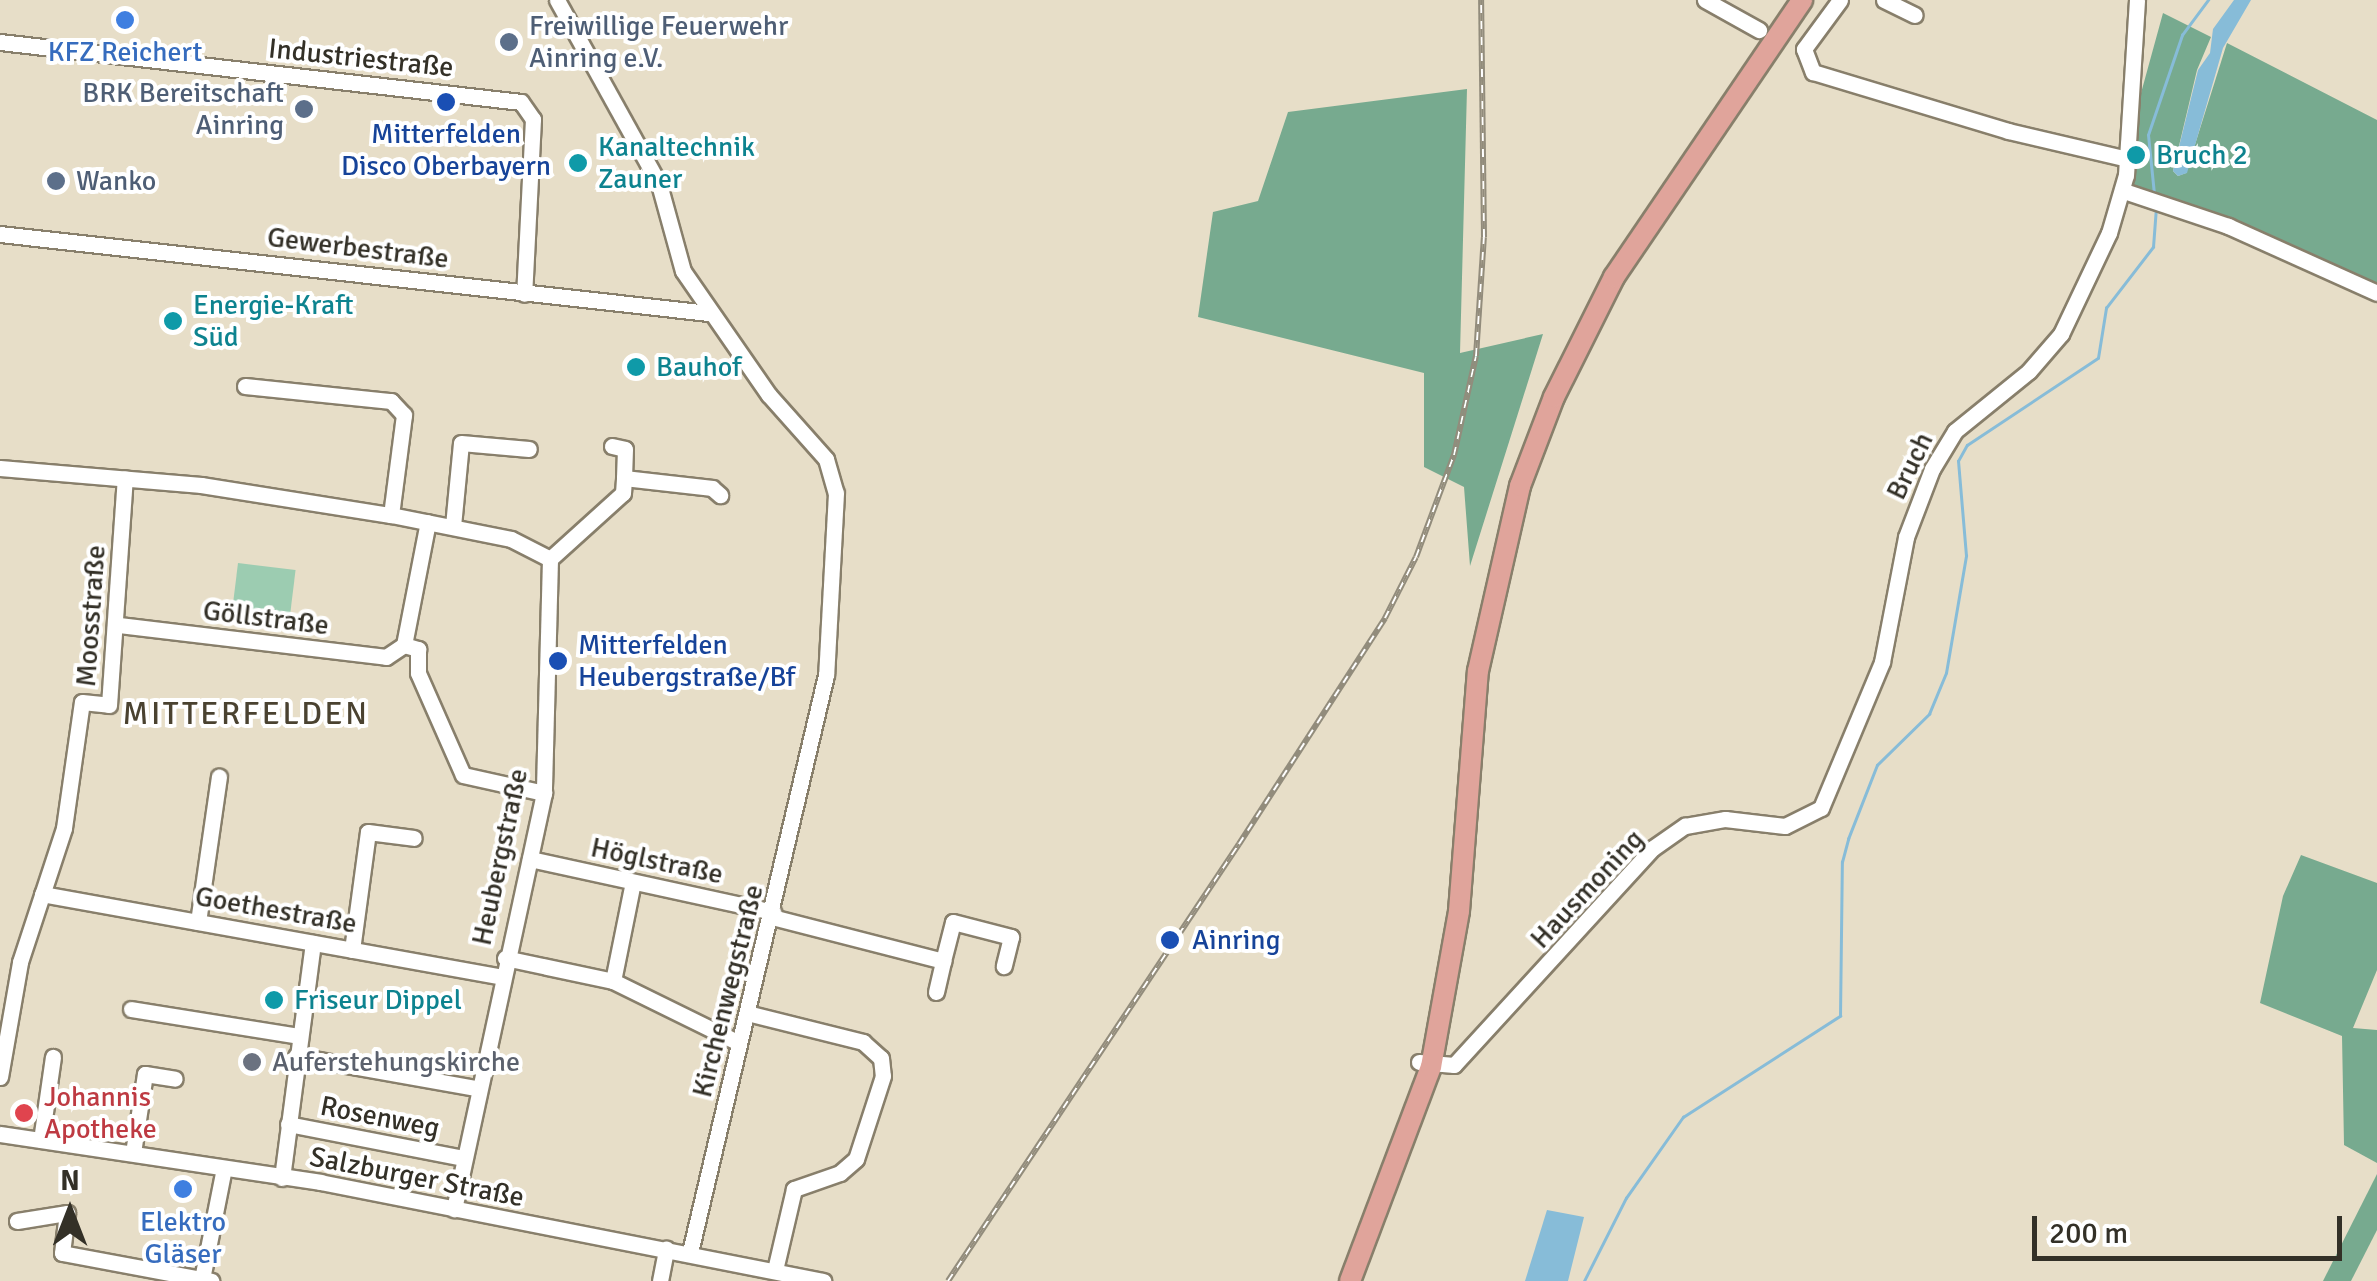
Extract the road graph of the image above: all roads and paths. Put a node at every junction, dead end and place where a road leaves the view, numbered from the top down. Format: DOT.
graph roads {
  1 [pos="557,0"];
  2 [pos="1704,0"];
  3 [pos="1802,0"];
  4 [pos="1840,0"];
  5 [pos="1884,0"];
  6 [pos="2137,0"];
  7 [pos="1915,14"];
  8 [pos="1785,24"];
  9 [pos="1758,30"];
  10 [pos="0,42"];
  11 [pos="1762,56"];
  12 [pos="2127,159"];
  13 [pos="2124,191"];
  14 [pos="0,234"];
  15 [pos="2377,293"];
  16 [pos="524,294"];
  17 [pos="709,314"];
  18 [pos="245,386"];
  19 [pos="612,446"];
  20 [pos="529,449"];
  21 [pos="0,468"];
  22 [pos="624,478"];
  23 [pos="125,479"];
  24 [pos="720,495"];
  25 [pos="390,514"];
  26 [pos="428,522"];
  27 [pos="453,526"];
  28 [pos="550,558"];
  29 [pos="119,625"];
  30 [pos="404,645"];
  31 [pos="219,777"];
  32 [pos="544,794"];
  33 [pos="1821,808"];
  34 [pos="414,838"];
  35 [pos="530,859"];
  36 [pos="633,882"];
  37 [pos="42,894"];
  38 [pos="772,914"];
  39 [pos="198,922"];
  40 [pos="313,943"];
  41 [pos="352,950"];
  42 [pos="505,958"];
  43 [pos="943,961"];
  44 [pos="1004,966"];
  45 [pos="500,976"];
  46 [pos="613,980"];
  47 [pos="936,992"];
  48 [pos="132,1009"];
  49 [pos="747,1012"];
  50 [pos="299,1036"];
  51 [pos="739,1042"];
  52 [pos="296,1056"];
  53 [pos="53,1057"];
  54 [pos="1425,1064"];
  55 [pos="0,1077"];
  56 [pos="175,1079"];
  57 [pos="476,1088"];
  58 [pos="288,1124"];
  59 [pos="0,1134"];
  60 [pos="41,1140"];
  61 [pos="133,1153"];
  62 [pos="463,1158"];
  63 [pos="224,1168"];
  64 [pos="282,1178"];
  65 [pos="454,1209"];
  66 [pos="17,1221"];
  67 [pos="666,1250"];
  68 [pos="690,1252"];
  69 [pos="775,1270"];
  70 [pos="207,1280"];
  71 [pos="660,1281"];
  72 [pos="823,1281"];
  73 [pos="1350,1281"];
  1 -- 17 [label="street, Kirchenwegstraße"];
  2 -- 9 [label="street"];
  3 -- 8 [label="main road"];
  4 -- 12 [label="street"];
  5 -- 7 [label="street"];
  6 -- 12 [label="street, Bruch"];
  8 -- 9 [label="main road"];
  8 -- 11 [label="main road"];
  9 -- 11 [label="main road"];
  10 -- 16 [label="street, Industriestraße"];
  11 -- 54 [label="main road"];
  12 -- 13 [label="street, Bruch"];
  13 -- 15 [label="street"];
  13 -- 33 [label="street, Bruch"];
  14 -- 16 [label="street, Gewerbestraße"];
  16 -- 17 [label="street, Gewerbestraße"];
  17 -- 38 [label="street, Kirchenwegstraße"];
  18 -- 25 [label="street"];
  19 -- 22 [label="street"];
  20 -- 27 [label="street"];
  21 -- 23 [label="street"];
  22 -- 24 [label="street"];
  22 -- 28 [label="street"];
  23 -- 25 [label="street"];
  23 -- 29 [label="street, Moosstraße"];
  25 -- 26 [label="street"];
  26 -- 27 [label="street"];
  26 -- 30 [label="street"];
  27 -- 28 [label="street"];
  28 -- 32 [label="street, Heubergstraße"];
  29 -- 30 [label="street, Göllstraße"];
  29 -- 37 [label="street, Moosstraße"];
  30 -- 32 [label="street"];
  31 -- 39 [label="street"];
  32 -- 35 [label="street, Heubergstraße"];
  33 -- 54 [label="street, Hausmoning"];
  34 -- 41 [label="street"];
  35 -- 36 [label="street, Höglstraße"];
  35 -- 42 [label="street, Heubergstraße"];
  36 -- 38 [label="street, Höglstraße"];
  36 -- 46 [label="street"];
  37 -- 39 [label="street, Goethestraße"];
  37 -- 55 [label="street, Moosstraße"];
  38 -- 43 [label="street, Höglstraße"];
  38 -- 49 [label="street, Kirchenwegstraße"];
  39 -- 40 [label="street, Goethestraße"];
  40 -- 41 [label="street, Goethestraße"];
  40 -- 50 [label="street"];
  41 -- 45 [label="street, Goethestraße"];
  42 -- 45 [label="street, Heubergstraße"];
  42 -- 46 [label="street"];
  43 -- 44 [label="street"];
  43 -- 47 [label="street"];
  45 -- 57 [label="street, Heubergstraße"];
  46 -- 51 [label="street"];
  48 -- 50 [label="street"];
  49 -- 51 [label="street, Kirchenwegstraße"];
  49 -- 69 [label="street"];
  50 -- 52 [label="street"];
  51 -- 68 [label="street, Kirchenwegstraße"];
  52 -- 57 [label="street, Rosenweg"];
  52 -- 58 [label="street"];
  53 -- 60 [label="street"];
  54 -- 73 [label="main road"];
  56 -- 61 [label="street"];
  57 -- 62 [label="street, Heubergstraße"];
  58 -- 62 [label="street, Rosenweg"];
  58 -- 64 [label="street"];
  59 -- 60 [label="street, Salzburger Straße"];
  60 -- 61 [label="street, Salzburger Straße"];
  61 -- 63 [label="street, Salzburger Straße"];
  62 -- 65 [label="street, Heubergstraße"];
  63 -- 64 [label="street, Salzburger Straße"];
  63 -- 70 [label="street"];
  64 -- 65 [label="street, Salzburger Straße"];
  65 -- 67 [label="street, Salzburger Straße"];
  66 -- 70 [label="street"];
  67 -- 68 [label="street, Salzburger Straße"];
  67 -- 71 [label="street"];
  68 -- 69 [label="street, Salzburger Straße"];
  69 -- 72 [label="street, Salzburger Straße"];
}
